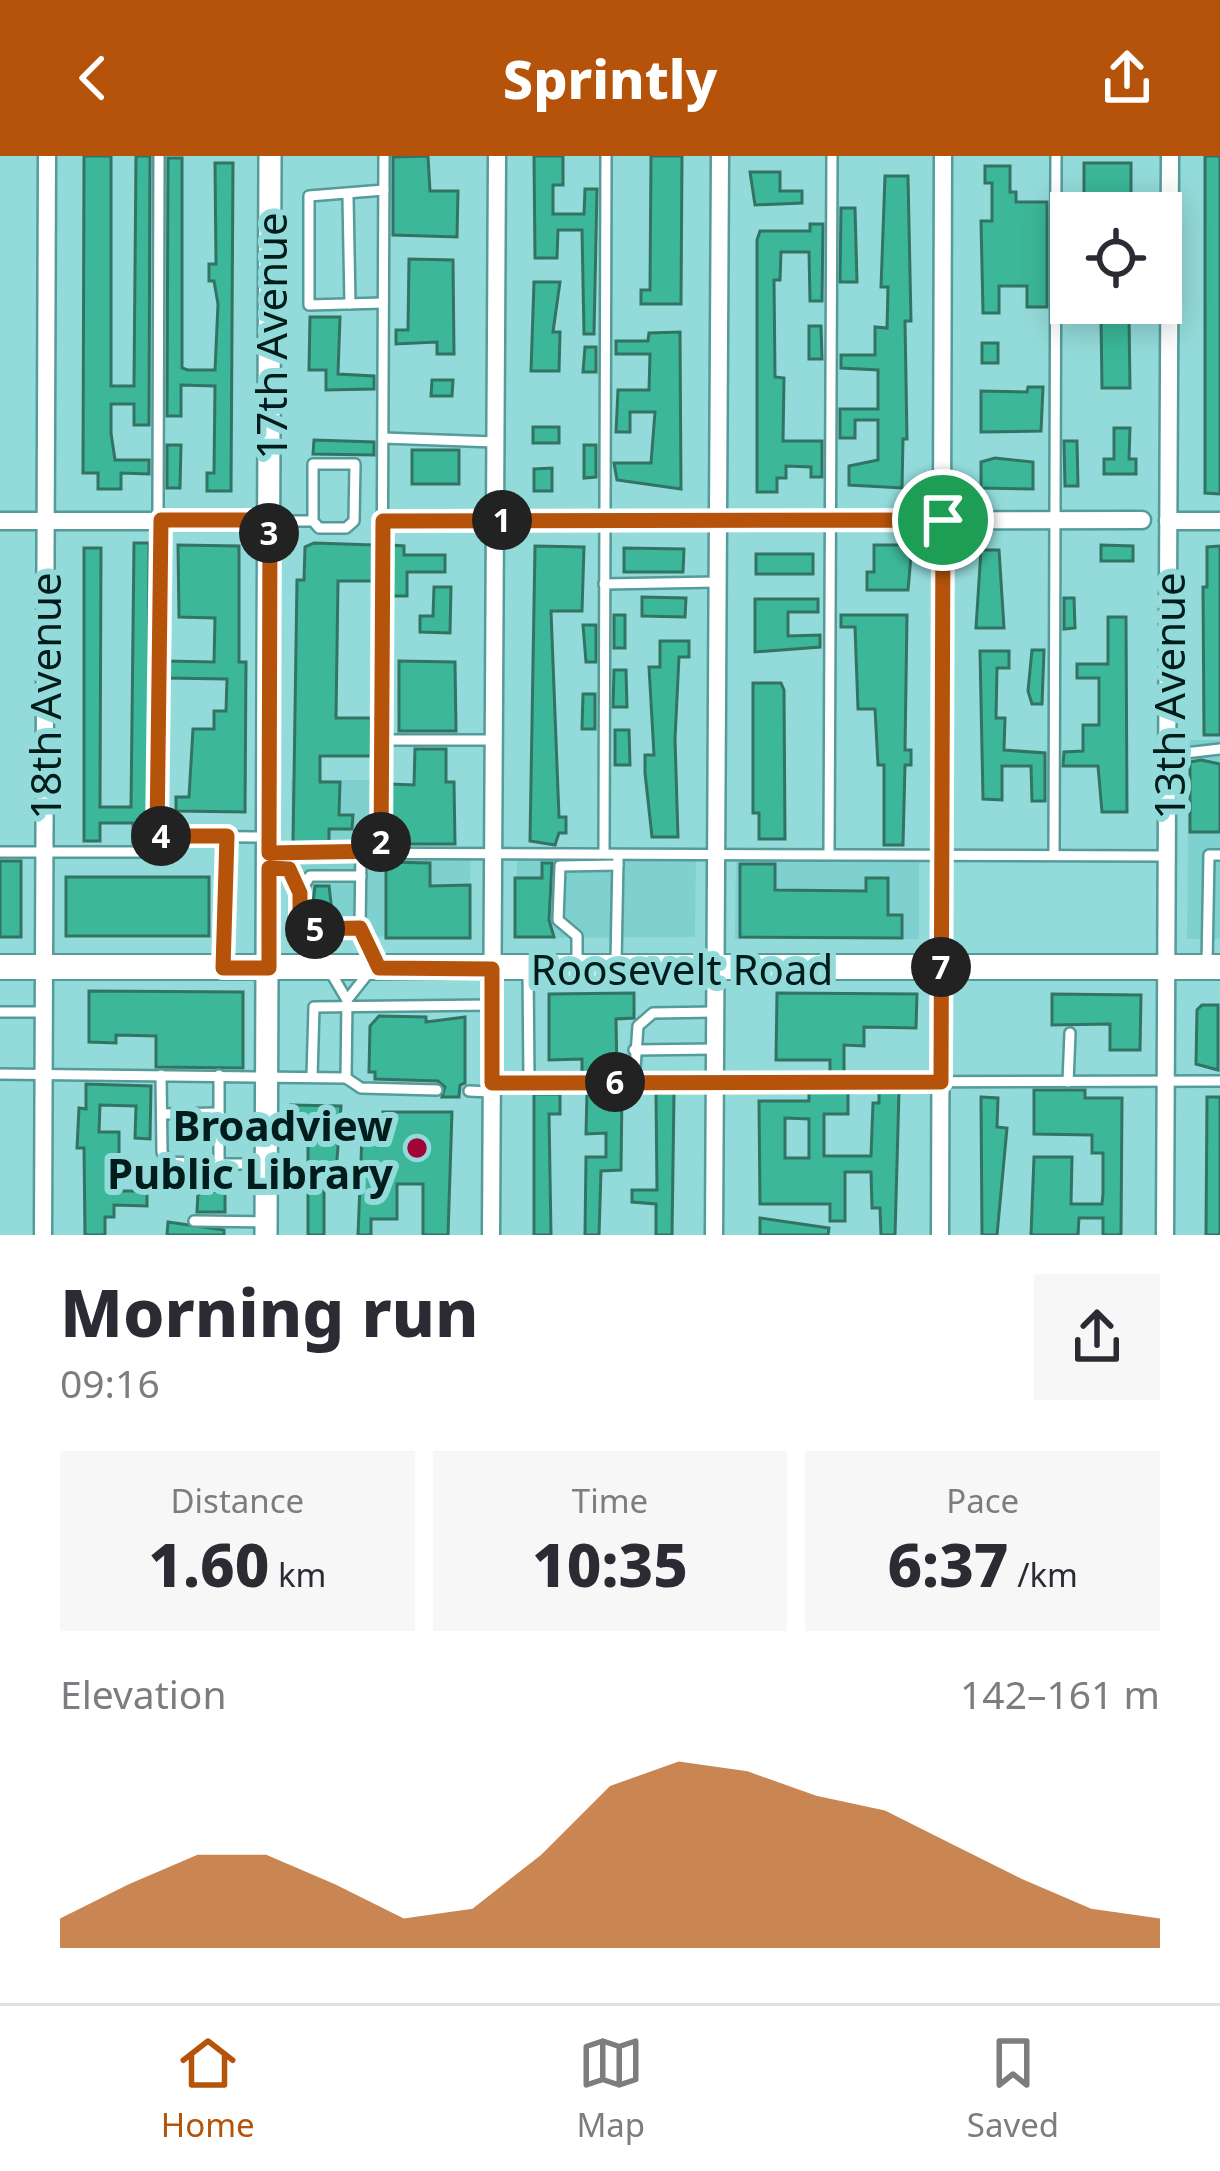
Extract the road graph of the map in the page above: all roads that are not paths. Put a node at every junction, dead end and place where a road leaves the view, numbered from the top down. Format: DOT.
graph roads {
  1 [pos="47,156"];
  2 [pos="159,156"];
  3 [pos="270,156"];
  4 [pos="384,156"];
  5 [pos="497,156"];
  6 [pos="606,156"];
  7 [pos="720,156"];
  8 [pos="832,156"];
  9 [pos="943,156"];
  10 [pos="1056,156"];
  11 [pos="1170,156"];
  12 [pos="384,190"];
  13 [pos="348,197"];
  14 [pos="383,303"];
  15 [pos="350,304"];
  16 [pos="383,438"];
  17 [pos="495,442"];
  18 [pos="0,520"];
  19 [pos="45,520"];
  20 [pos="161,520"];
  21 [pos="270,520"];
  22 [pos="313,520"];
  23 [pos="495,520"];
  24 [pos="604,520"];
  25 [pos="718,520"];
  26 [pos="830,520"];
  27 [pos="943,520"];
  28 [pos="1142,520"];
  29 [pos="1220,520"];
  30 [pos="383,521"];
  31 [pos="1056,521"];
  32 [pos="1168,521"];
  33 [pos="718,582"];
  34 [pos="604,584"];
  35 [pos="382,740"];
  36 [pos="494,740"];
  37 [pos="1220,748"];
  38 [pos="1168,755"];
  39 [pos="157,836"];
  40 [pos="227,836"];
  41 [pos="381,851"];
  42 [pos="493,851"];
  43 [pos="0,852"];
  44 [pos="44,852"];
  45 [pos="361,852"];
  46 [pos="604,852"];
  47 [pos="269,853"];
  48 [pos="717,853"];
  49 [pos="829,854"];
  50 [pos="940,854"];
  51 [pos="1054,855"];
  52 [pos="1220,855"];
  53 [pos="1167,856"];
  54 [pos="618,858"];
  55 [pos="361,876"];
  56 [pos="300,893"];
  57 [pos="1214,894"];
  58 [pos="360,928"];
  59 [pos="1214,931"];
  60 [pos="0,967"];
  61 [pos="941,967"];
  62 [pos="1167,967"];
  63 [pos="1214,967"];
  64 [pos="43,968"];
  65 [pos="223,968"];
  66 [pos="269,968"];
  67 [pos="328,968"];
  68 [pos="376,968"];
  69 [pos="528,968"];
  70 [pos="577,968"];
  71 [pos="616,968"];
  72 [pos="716,968"];
  73 [pos="492,969"];
  74 [pos="348,1003"];
  75 [pos="492,1005"];
  76 [pos="0,1012"];
  77 [pos="44,1012"];
  78 [pos="715,1012"];
  79 [pos="1070,1033"];
  80 [pos="715,1049"];
  81 [pos="634,1050"];
  82 [pos="0,1074"];
  83 [pos="44,1074"];
  84 [pos="161,1075"];
  85 [pos="219,1075"];
  86 [pos="268,1076"];
  87 [pos="312,1077"];
  88 [pos="346,1078"];
  89 [pos="715,1081"];
  90 [pos="529,1082"];
  91 [pos="634,1082"];
  92 [pos="941,1082"];
  93 [pos="1069,1082"];
  94 [pos="1166,1082"];
  95 [pos="1220,1082"];
  96 [pos="492,1087"];
  97 [pos="437,1090"];
  98 [pos="469,1091"];
  99 [pos="219,1113"];
  100 [pos="161,1114"];
  101 [pos="219,1164"];
  102 [pos="267,1164"];
  103 [pos="194,1221"];
  104 [pos="266,1229"];
  105 [pos="43,1235"];
  106 [pos="490,1235"];
  107 [pos="714,1235"];
  108 [pos="940,1235"];
  109 [pos="1165,1235"];
  1 -- 19 [label="street, 18th Avenue"];
  2 -- 20 [label="lane"];
  3 -- 21 [label="street, 17th Avenue"];
  4 -- 12 [label="lane"];
  5 -- 17 [label="street"];
  6 -- 24 [label="lane"];
  7 -- 25 [label="street"];
  8 -- 26 [label="lane"];
  9 -- 27 [label="street"];
  10 -- 31 [label="lane"];
  11 -- 32 [label="street, 13th Avenue"];
  12 -- 13 [label="lane"];
  12 -- 14 [label="lane"];
  13 -- 15 [label="lane"];
  13 -- 15 [label="lane"];
  14 -- 15 [label="lane"];
  14 -- 16 [label="lane"];
  16 -- 17 [label="lane"];
  16 -- 30 [label="lane"];
  17 -- 23 [label="street"];
  18 -- 19 [label="street"];
  19 -- 20 [label="street"];
  19 -- 44 [label="street, 18th Avenue"];
  20 -- 21 [label="street"];
  20 -- 39 [label="lane"];
  21 -- 22 [label="lane"];
  21 -- 47 [label="street, 17th Avenue"];
  22 -- 22 [label="lane"];
  23 -- 24 [label="street"];
  23 -- 30 [label="street"];
  23 -- 36 [label="street"];
  24 -- 25 [label="street"];
  24 -- 34 [label="lane"];
  25 -- 26 [label="street"];
  25 -- 33 [label="street"];
  26 -- 27 [label="street"];
  26 -- 49 [label="lane"];
  27 -- 31 [label="street"];
  27 -- 50 [label="street"];
  28 -- 31 [label="street"];
  29 -- 32 [label="street"];
  30 -- 35 [label="lane"];
  31 -- 51 [label="lane"];
  32 -- 38 [label="street, 13th Avenue"];
  33 -- 34 [label="lane"];
  33 -- 48 [label="street"];
  34 -- 46 [label="lane"];
  35 -- 36 [label="lane"];
  35 -- 41 [label="lane"];
  36 -- 42 [label="street"];
  37 -- 38 [label="lane"];
  38 -- 53 [label="street, 13th Avenue"];
  39 -- 40 [label="lane"];
  39 -- 44 [label="lane"];
  40 -- 47 [label="lane"];
  40 -- 65 [label="lane"];
  41 -- 42 [label="lane"];
  41 -- 45 [label="lane"];
  42 -- 46 [label="lane"];
  42 -- 73 [label="street"];
  43 -- 44 [label="lane"];
  44 -- 64 [label="street, 18th Avenue"];
  45 -- 47 [label="lane"];
  45 -- 55 [label="lane"];
  46 -- 54 [label="lane"];
  47 -- 56 [label="lane"];
  47 -- 66 [label="street, 17th Avenue"];
  48 -- 49 [label="lane"];
  48 -- 54 [label="lane"];
  48 -- 72 [label="street"];
  49 -- 50 [label="lane"];
  50 -- 51 [label="lane"];
  50 -- 61 [label="street"];
  51 -- 53 [label="lane"];
  52 -- 57 [label="lane"];
  53 -- 62 [label="street, 13th Avenue"];
  54 -- 70 [label="lane"];
  54 -- 71 [label="lane"];
  55 -- 56 [label="lane"];
  55 -- 58 [label="lane"];
  56 -- 58 [label="lane"];
  57 -- 59 [label="lane"];
  58 -- 68 [label="lane"];
  59 -- 63 [label="lane"];
  60 -- 64 [label="main road, Roosevelt Road"];
  61 -- 62 [label="main road, Roosevelt Road"];
  61 -- 72 [label="main road, Roosevelt Road"];
  61 -- 92 [label="street"];
  62 -- 63 [label="main road, Roosevelt Road"];
  62 -- 94 [label="street, 13th Avenue"];
  64 -- 65 [label="main road, Roosevelt Road"];
  64 -- 77 [label="street, 18th Avenue"];
  65 -- 66 [label="main road, Roosevelt Road"];
  66 -- 67 [label="main road, Roosevelt Road"];
  66 -- 86 [label="street, 17th Avenue"];
  67 -- 68 [label="main road, Roosevelt Road"];
  67 -- 74 [label="lane"];
  68 -- 73 [label="main road, Roosevelt Road"];
  68 -- 74 [label="lane"];
  69 -- 70 [label="main road, Roosevelt Road"];
  69 -- 73 [label="main road, Roosevelt Road"];
  69 -- 90 [label="lane"];
  70 -- 71 [label="main road, Roosevelt Road"];
  71 -- 72 [label="main road, Roosevelt Road"];
  72 -- 78 [label="street"];
  73 -- 75 [label="street"];
  74 -- 75 [label="lane"];
  74 -- 87 [label="lane"];
  74 -- 88 [label="lane"];
  75 -- 96 [label="street"];
  76 -- 77 [label="lane"];
  77 -- 83 [label="street, 18th Avenue"];
  78 -- 80 [label="street"];
  78 -- 81 [label="lane"];
  79 -- 93 [label="lane"];
  80 -- 81 [label="lane"];
  80 -- 89 [label="street"];
  81 -- 91 [label="lane"];
  82 -- 83 [label="lane"];
  83 -- 84 [label="lane"];
  83 -- 105 [label="street, 18th Avenue"];
  84 -- 85 [label="lane"];
  84 -- 100 [label="lane"];
  85 -- 86 [label="lane"];
  85 -- 99 [label="lane"];
  86 -- 87 [label="lane"];
  86 -- 102 [label="street, 17th Avenue"];
  87 -- 88 [label="lane"];
  88 -- 97 [label="lane"];
  89 -- 91 [label="lane"];
  89 -- 92 [label="lane"];
  89 -- 107 [label="street"];
  90 -- 91 [label="lane"];
  90 -- 96 [label="lane"];
  92 -- 93 [label="lane"];
  92 -- 108 [label="street"];
  93 -- 94 [label="lane"];
  94 -- 95 [label="lane"];
  94 -- 109 [label="street, 13th Avenue"];
  96 -- 98 [label="lane"];
  96 -- 106 [label="street"];
  99 -- 100 [label="lane"];
  99 -- 101 [label="lane"];
  100 -- 101 [label="lane"];
  101 -- 102 [label="lane"];
  102 -- 104 [label="street, 17th Avenue"];
  103 -- 104 [label="lane"];
}
